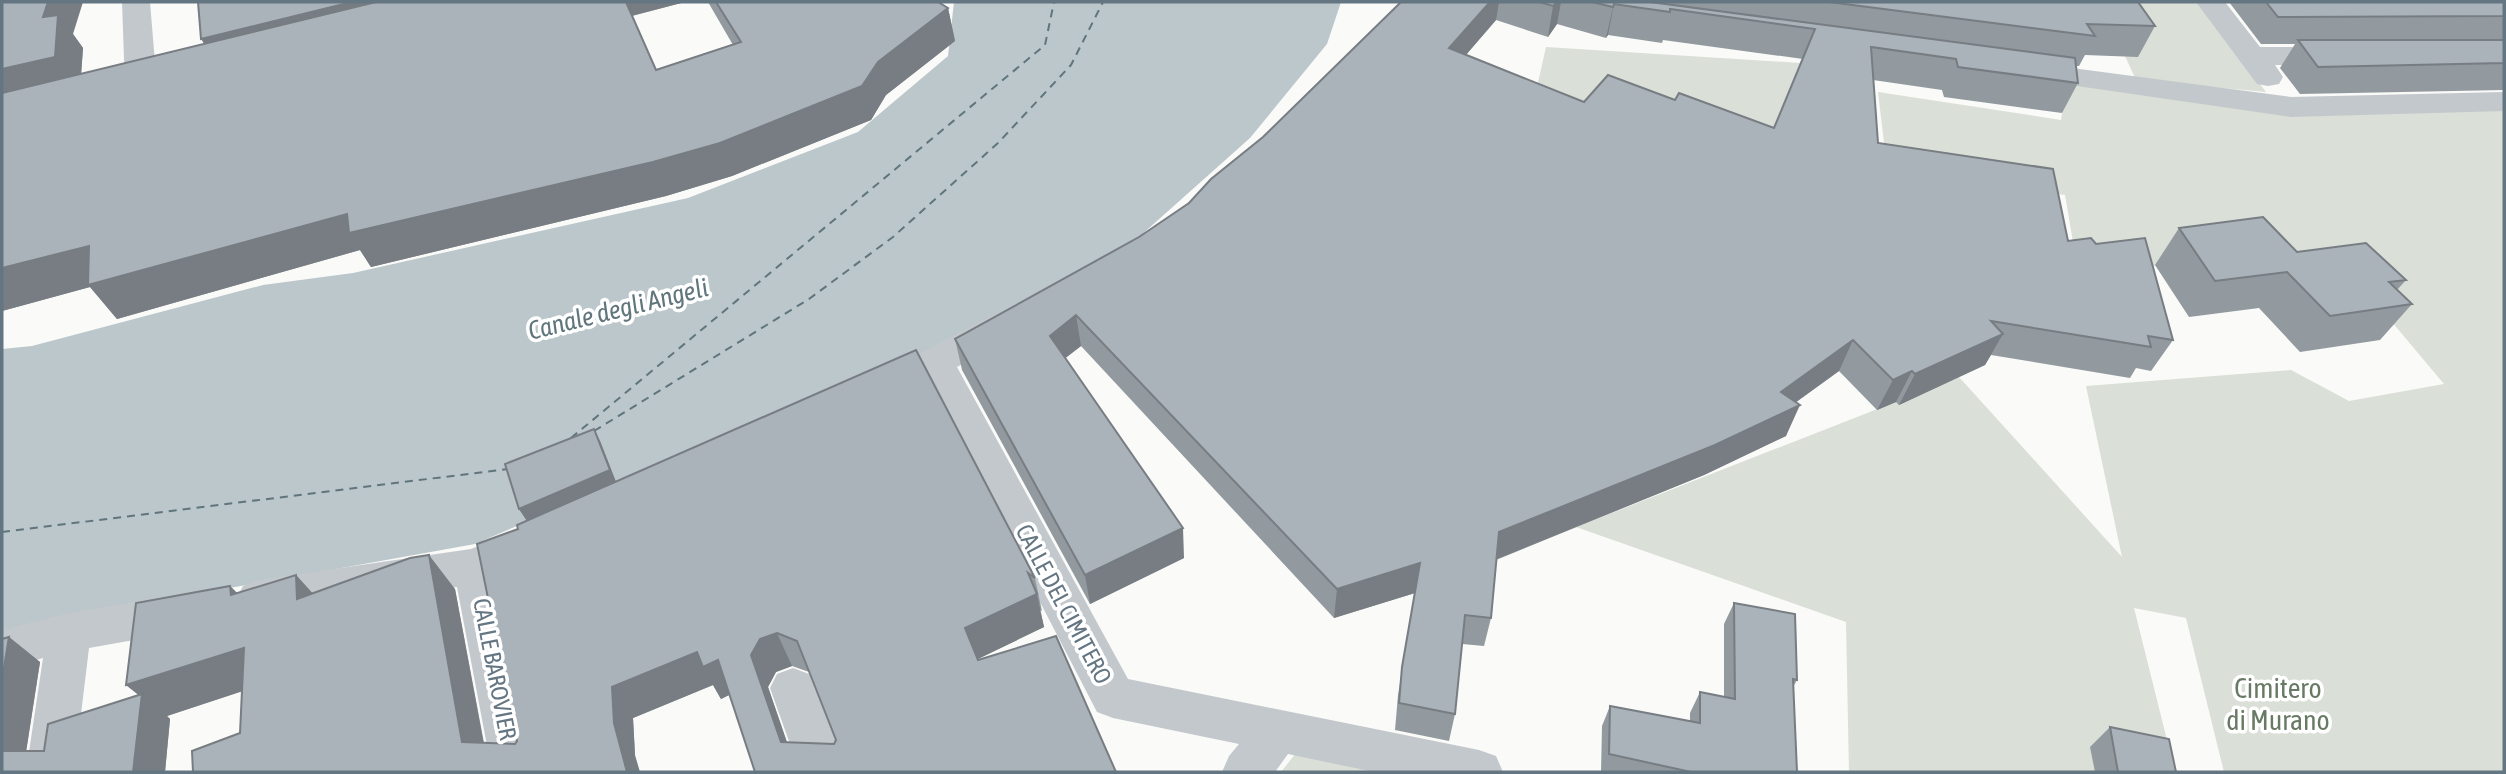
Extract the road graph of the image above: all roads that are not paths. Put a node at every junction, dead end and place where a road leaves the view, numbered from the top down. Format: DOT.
graph roads {
  1 [pos="136,2"];
  2 [pos="2210,2"];
  3 [pos="2252,56"];
  4 [pos="2371,56"];
  5 [pos="2002,68"];
  6 [pos="142,86"];
  7 [pos="2504,102"];
  8 [pos="2291,107"];
  9 [pos="1032,310"];
  10 [pos="935,362"];
  11 [pos="848,401"];
  12 [pos="558,530"];
  13 [pos="475,566"];
  14 [pos="69,632"];
  15 [pos="2,650"];
  16 [pos="793,688"];
  17 [pos="1278,731"];
  18 [pos="50,772"];
  19 [pos="516,772"];
  20 [pos="824,772"];
  21 [pos="1246,772"];
  22 [pos="1479,772"];
  1 -- 6 [label="street"];
  2 -- 3 [label="street"];
  3 -- 4 [label="street"];
  3 -- 8 [label="street"];
  5 -- 8 [label="street"];
  7 -- 8 [label="street"];
  9 -- 10 [label="street"];
  10 -- 11 [label="street"];
  10 -- 17 [label="street, CALLE DEL CIMITERO"];
  12 -- 13 [label="street"];
  13 -- 14 [label="street"];
  13 -- 19 [label="street, CALLE BAROVIER"];
  14 -- 15 [label="street"];
  14 -- 18 [label="street"];
  16 -- 20 [label="street"];
  17 -- 21 [label="street"];
  17 -- 22 [label="street, CALLE DEL CIMITERO"];
}
